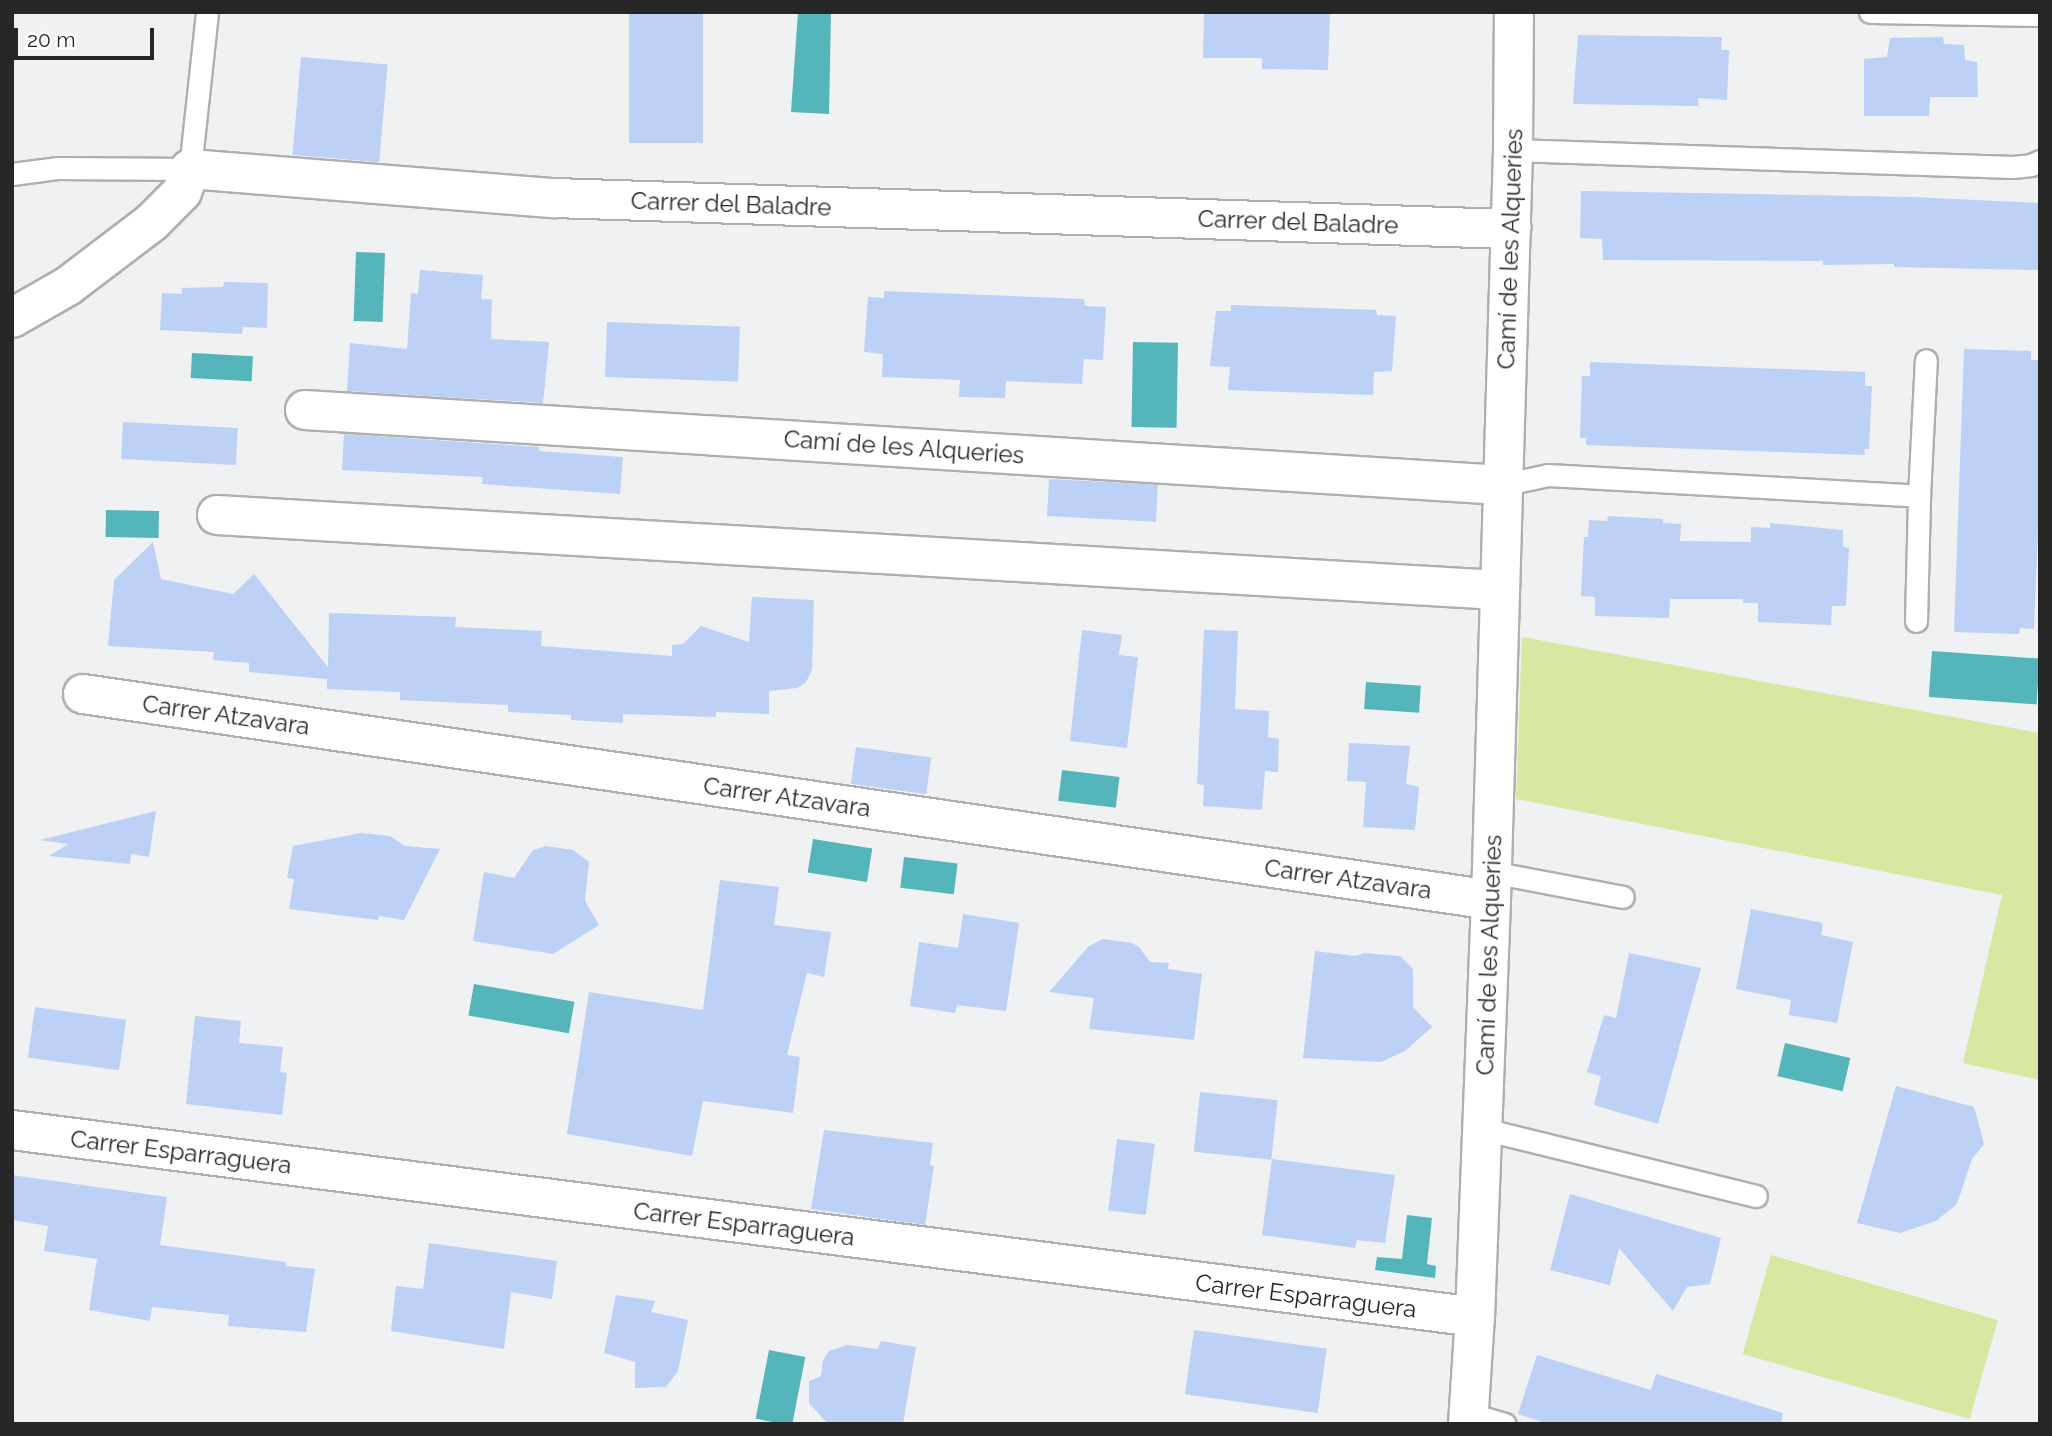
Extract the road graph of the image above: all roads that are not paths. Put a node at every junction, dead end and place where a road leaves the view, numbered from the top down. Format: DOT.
graph roads {
  1 [pos="208,12"];
  2 [pos="1514,12"];
  3 [pos="1870,12"];
  4 [pos="2040,15"];
  5 [pos="1513,150"];
  6 [pos="2040,161"];
  7 [pos="190,169"];
  8 [pos="12,174"];
  9 [pos="1511,229"];
  10 [pos="12,318"];
  11 [pos="1926,360"];
  12 [pos="305,410"];
  13 [pos="1502,485"];
  14 [pos="1919,496"];
  15 [pos="217,515"];
  16 [pos="1498,590"];
  17 [pos="1916,621"];
  18 [pos="83,694"];
  19 [pos="1491,886"];
  20 [pos="1623,897"];
  21 [pos="1483,1129"];
  22 [pos="12,1130"];
  23 [pos="1756,1196"];
  24 [pos="1475,1317"];
  25 [pos="1481,1420"];
  1 -- 7 [label="lane"];
  2 -- 5 [label="street, Camí de les Alqueries"];
  3 -- 4 [label="lane"];
  5 -- 6 [label="lane"];
  5 -- 9 [label="street, Camí de les Alqueries"];
  7 -- 8 [label="lane"];
  7 -- 9 [label="street, Carrer del Baladre"];
  7 -- 10 [label="street"];
  9 -- 13 [label="street, Camí de les Alqueries"];
  11 -- 14 [label="lane"];
  12 -- 13 [label="street, Camí de les Alqueries"];
  13 -- 14 [label="lane"];
  13 -- 16 [label="street, Camí de les Alqueries"];
  14 -- 17 [label="lane"];
  15 -- 16 [label="street"];
  16 -- 19 [label="street, Camí de les Alqueries"];
  18 -- 19 [label="street, Carrer Atzavara"];
  19 -- 20 [label="lane"];
  19 -- 21 [label="street, Camí de les Alqueries"];
  21 -- 23 [label="lane"];
  21 -- 24 [label="street, Camí de les Alqueries"];
  22 -- 24 [label="street, Carrer Esparraguera"];
  24 -- 25 [label="street, Camí de les Alqueries"];
}
